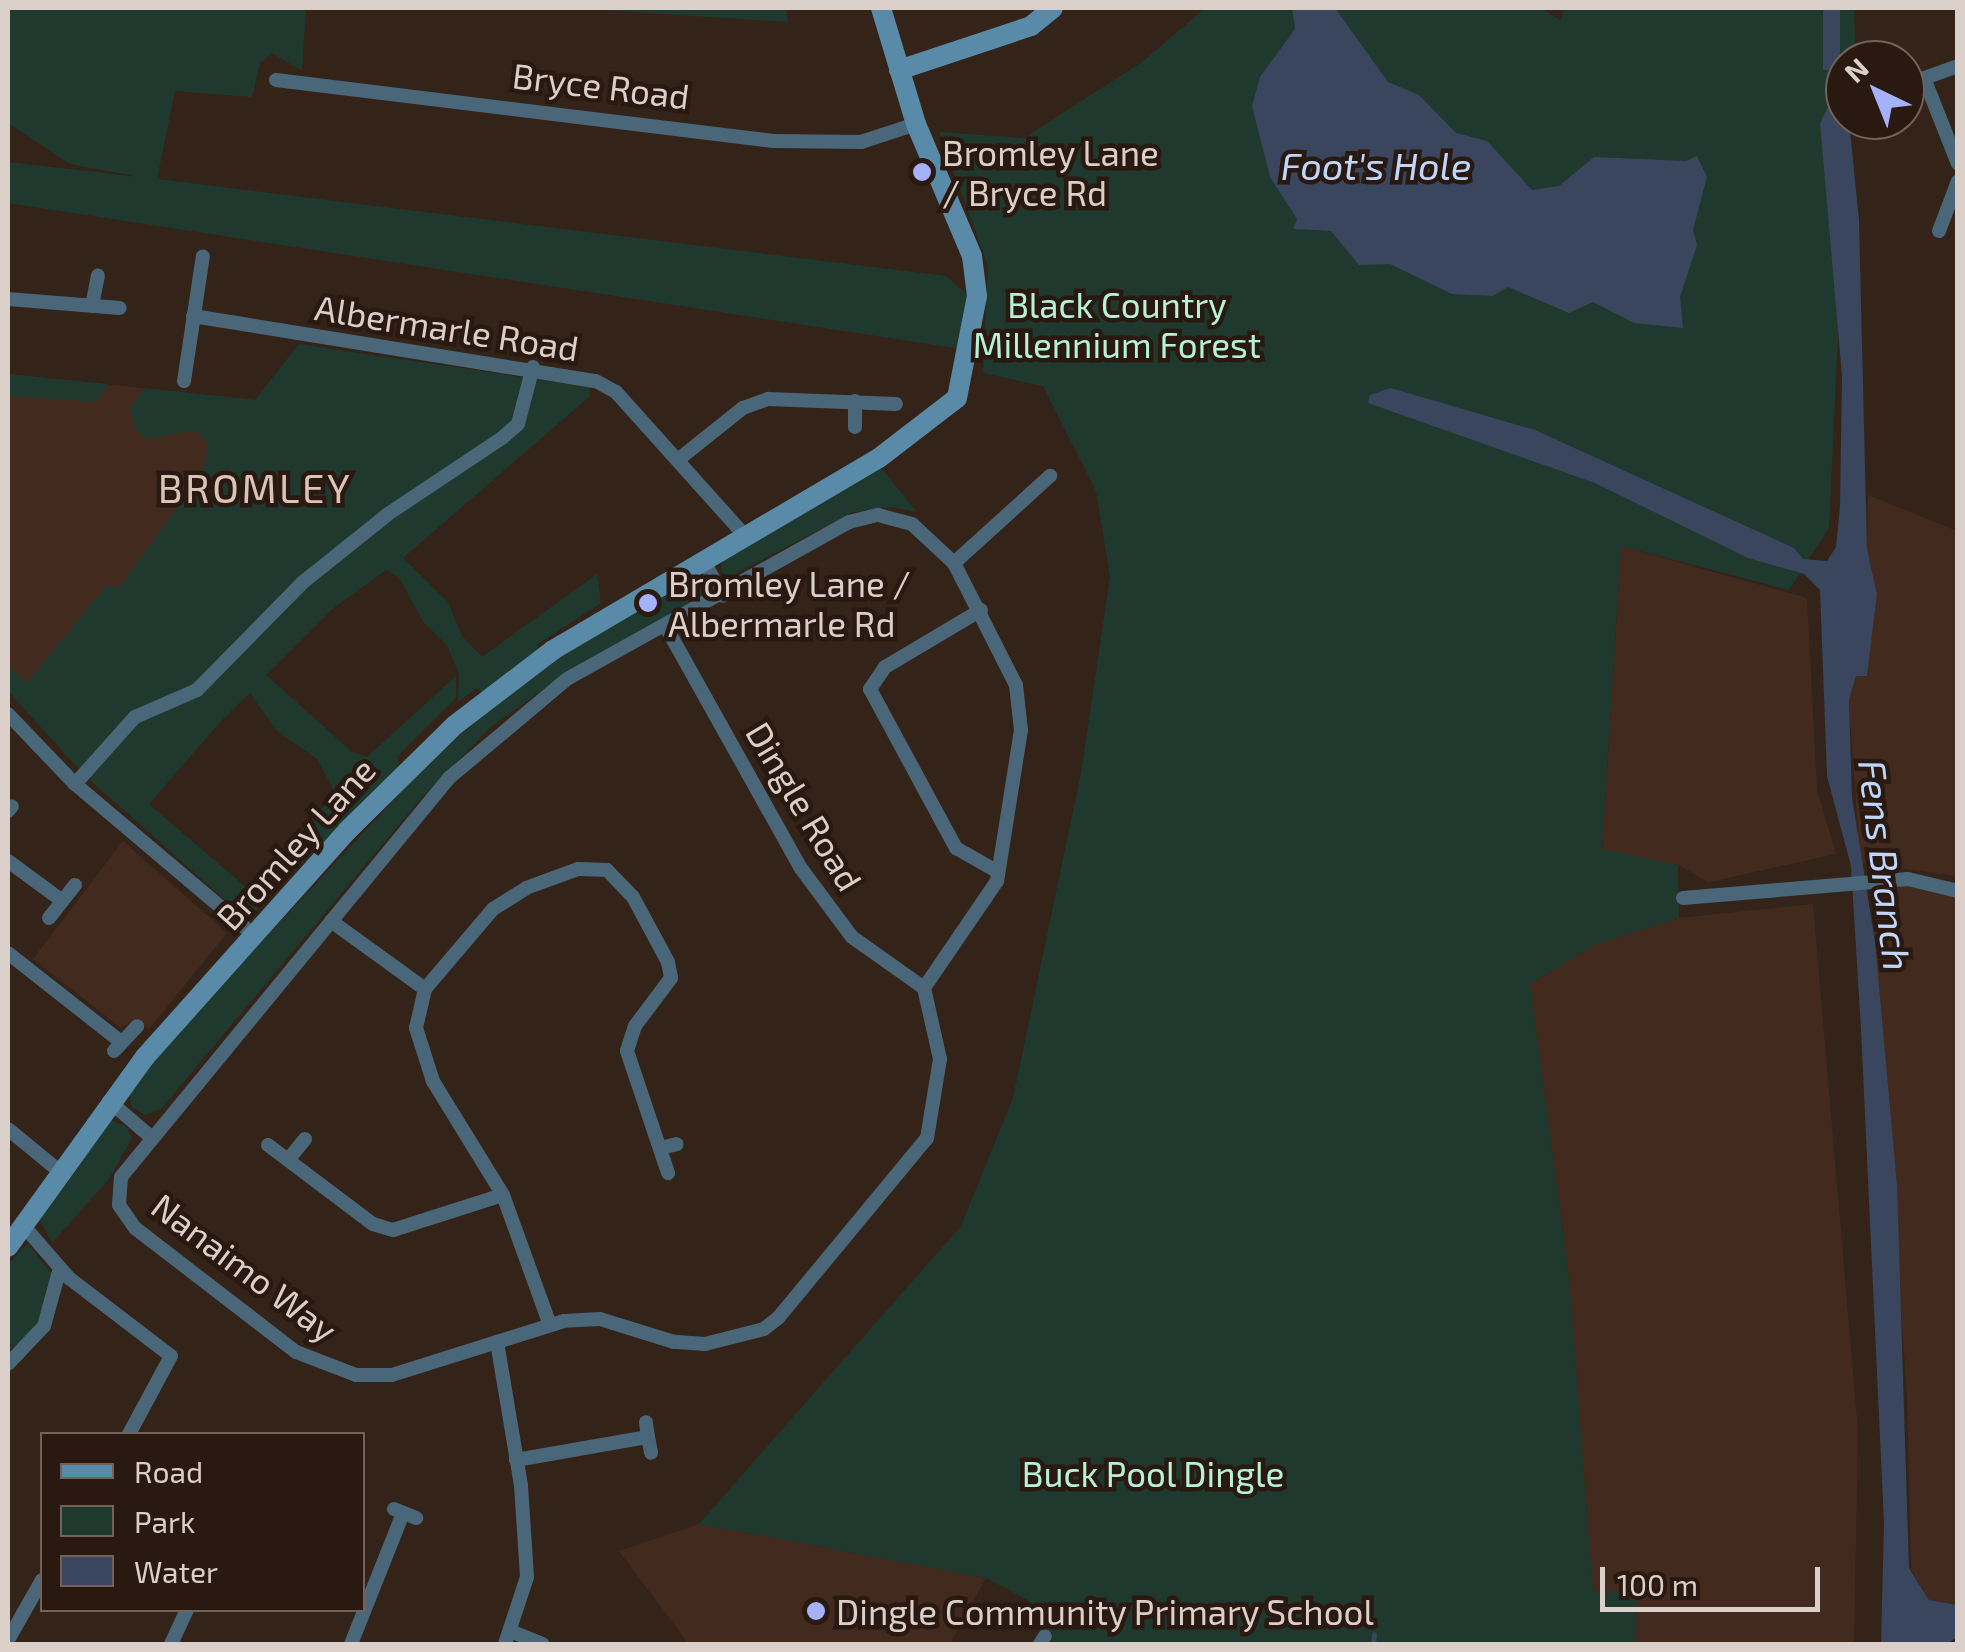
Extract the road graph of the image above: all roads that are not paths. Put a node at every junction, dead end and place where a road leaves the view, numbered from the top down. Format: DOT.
graph roads {
  1 [pos="880,8"];
  2 [pos="1052,8"];
  3 [pos="1958,66"];
  4 [pos="899,70"];
  5 [pos="1925,78"];
  6 [pos="276,80"];
  7 [pos="1925,81"];
  8 [pos="916,124"];
  9 [pos="1958,164"];
  10 [pos="1958,181"];
  11 [pos="1938,231"];
  12 [pos="204,256"];
  13 [pos="98,276"];
  14 [pos="8,299"];
  15 [pos="92,306"];
  16 [pos="120,308"];
  17 [pos="193,316"];
  18 [pos="532,367"];
  19 [pos="184,380"];
  20 [pos="855,401"];
  21 [pos="896,404"];
  22 [pos="855,427"];
  23 [pos="678,459"];
  24 [pos="1022,476"];
  25 [pos="1050,476"];
  26 [pos="1034,490"];
  27 [pos="745,536"];
  28 [pos="703,560"];
  29 [pos="954,563"];
  30 [pos="723,596"];
  31 [pos="981,610"];
  32 [pos="666,627"];
  33 [pos="8,714"];
  34 [pos="75,784"];
  35 [pos="8,861"];
  36 [pos="998,872"];
  37 [pos="75,885"];
  38 [pos="1958,891"];
  39 [pos="1683,898"];
  40 [pos="60,899"];
  41 [pos="49,918"];
  42 [pos="331,921"];
  43 [pos="255,936"];
  44 [pos="8,954"];
  45 [pos="924,988"];
  46 [pos="424,989"];
  47 [pos="138,1026"];
  48 [pos="109,1101"];
  49 [pos="8,1128"];
  50 [pos="152,1138"];
  51 [pos="304,1139"];
  52 [pos="677,1144"];
  53 [pos="268,1145"];
  54 [pos="660,1148"];
  55 [pos="288,1160"];
  56 [pos="58,1170"];
  57 [pos="668,1172"];
  58 [pos="503,1195"];
  59 [pos="22,1224"];
  60 [pos="8,1247"];
  61 [pos="60,1268"];
  62 [pos="550,1326"];
  63 [pos="497,1342"];
  64 [pos="8,1364"];
  65 [pos="130,1432"];
  66 [pos="651,1453"];
  67 [pos="516,1460"];
  68 [pos="404,1514"];
  69 [pos="40,1584"];
  70 [pos="365,1610"];
  71 [pos="186,1612"];
  72 [pos="364,1612"];
  73 [pos="508,1638"];
  74 [pos="8,1640"];
  75 [pos="171,1644"];
  76 [pos="351,1644"];
  77 [pos="543,1644"];
  1 -- 4 [label="street"];
  2 -- 4 [label="street"];
  3 -- 5 [label="street"];
  4 -- 8 [label="street"];
  6 -- 8 [label="street, Bryce Road"];
  7 -- 9 [label="street"];
  8 -- 27 [label="street, Bromley Lane"];
  10 -- 11 [label="street"];
  12 -- 17 [label="street"];
  13 -- 15 [label="street"];
  14 -- 15 [label="street"];
  15 -- 16 [label="street"];
  17 -- 18 [label="street, Albermarle Road"];
  17 -- 19 [label="street"];
  18 -- 23 [label="street, Albermarle Road"];
  18 -- 34 [label="street"];
  20 -- 21 [label="street"];
  20 -- 22 [label="street"];
  20 -- 23 [label="street"];
  23 -- 27 [label="street, Albermarle Road"];
  24 -- 26 [label="street"];
  25 -- 26 [label="street"];
  26 -- 29 [label="street"];
  27 -- 28 [label="street, Bromley Lane"];
  28 -- 30 [label="street"];
  28 -- 43 [label="street, Bromley Lane"];
  29 -- 30 [label="street"];
  29 -- 31 [label="street"];
  30 -- 32 [label="street, Bromley Lane"];
  31 -- 36 [label="street"];
  31 -- 36 [label="street"];
  32 -- 42 [label="street, Bromley Lane"];
  32 -- 45 [label="street, Dingle Road"];
  33 -- 34 [label="street"];
  34 -- 43 [label="street"];
  35 -- 40 [label="street"];
  36 -- 45 [label="street"];
  37 -- 40 [label="street"];
  38 -- 39 [label="street"];
  40 -- 41 [label="street"];
  42 -- 46 [label="street"];
  42 -- 50 [label="street, Bromley Lane"];
  43 -- 48 [label="street, Bromley Lane"];
  44 -- 47 [label="street"];
  45 -- 62 [label="street, Nanaimo Way"];
  46 -- 54 [label="street"];
  46 -- 58 [label="street"];
  48 -- 50 [label="street"];
  48 -- 56 [label="street, Bromley Lane"];
  49 -- 56 [label="street"];
  50 -- 63 [label="street, Nanaimo Way"];
  51 -- 55 [label="street"];
  52 -- 54 [label="street"];
  53 -- 55 [label="street"];
  54 -- 57 [label="street"];
  55 -- 58 [label="street"];
  56 -- 59 [label="street, Bromley Lane"];
  58 -- 62 [label="street"];
  59 -- 60 [label="street, Bromley Lane"];
  59 -- 61 [label="street"];
  61 -- 64 [label="street"];
  61 -- 65 [label="street"];
  62 -- 63 [label="street, Nanaimo Way"];
  63 -- 67 [label="street"];
  66 -- 67 [label="street"];
  67 -- 73 [label="street"];
  68 -- 70 [label="street"];
  69 -- 74 [label="street"];
  71 -- 75 [label="street"];
  72 -- 76 [label="street"];
  73 -- 77 [label="street"];
}
